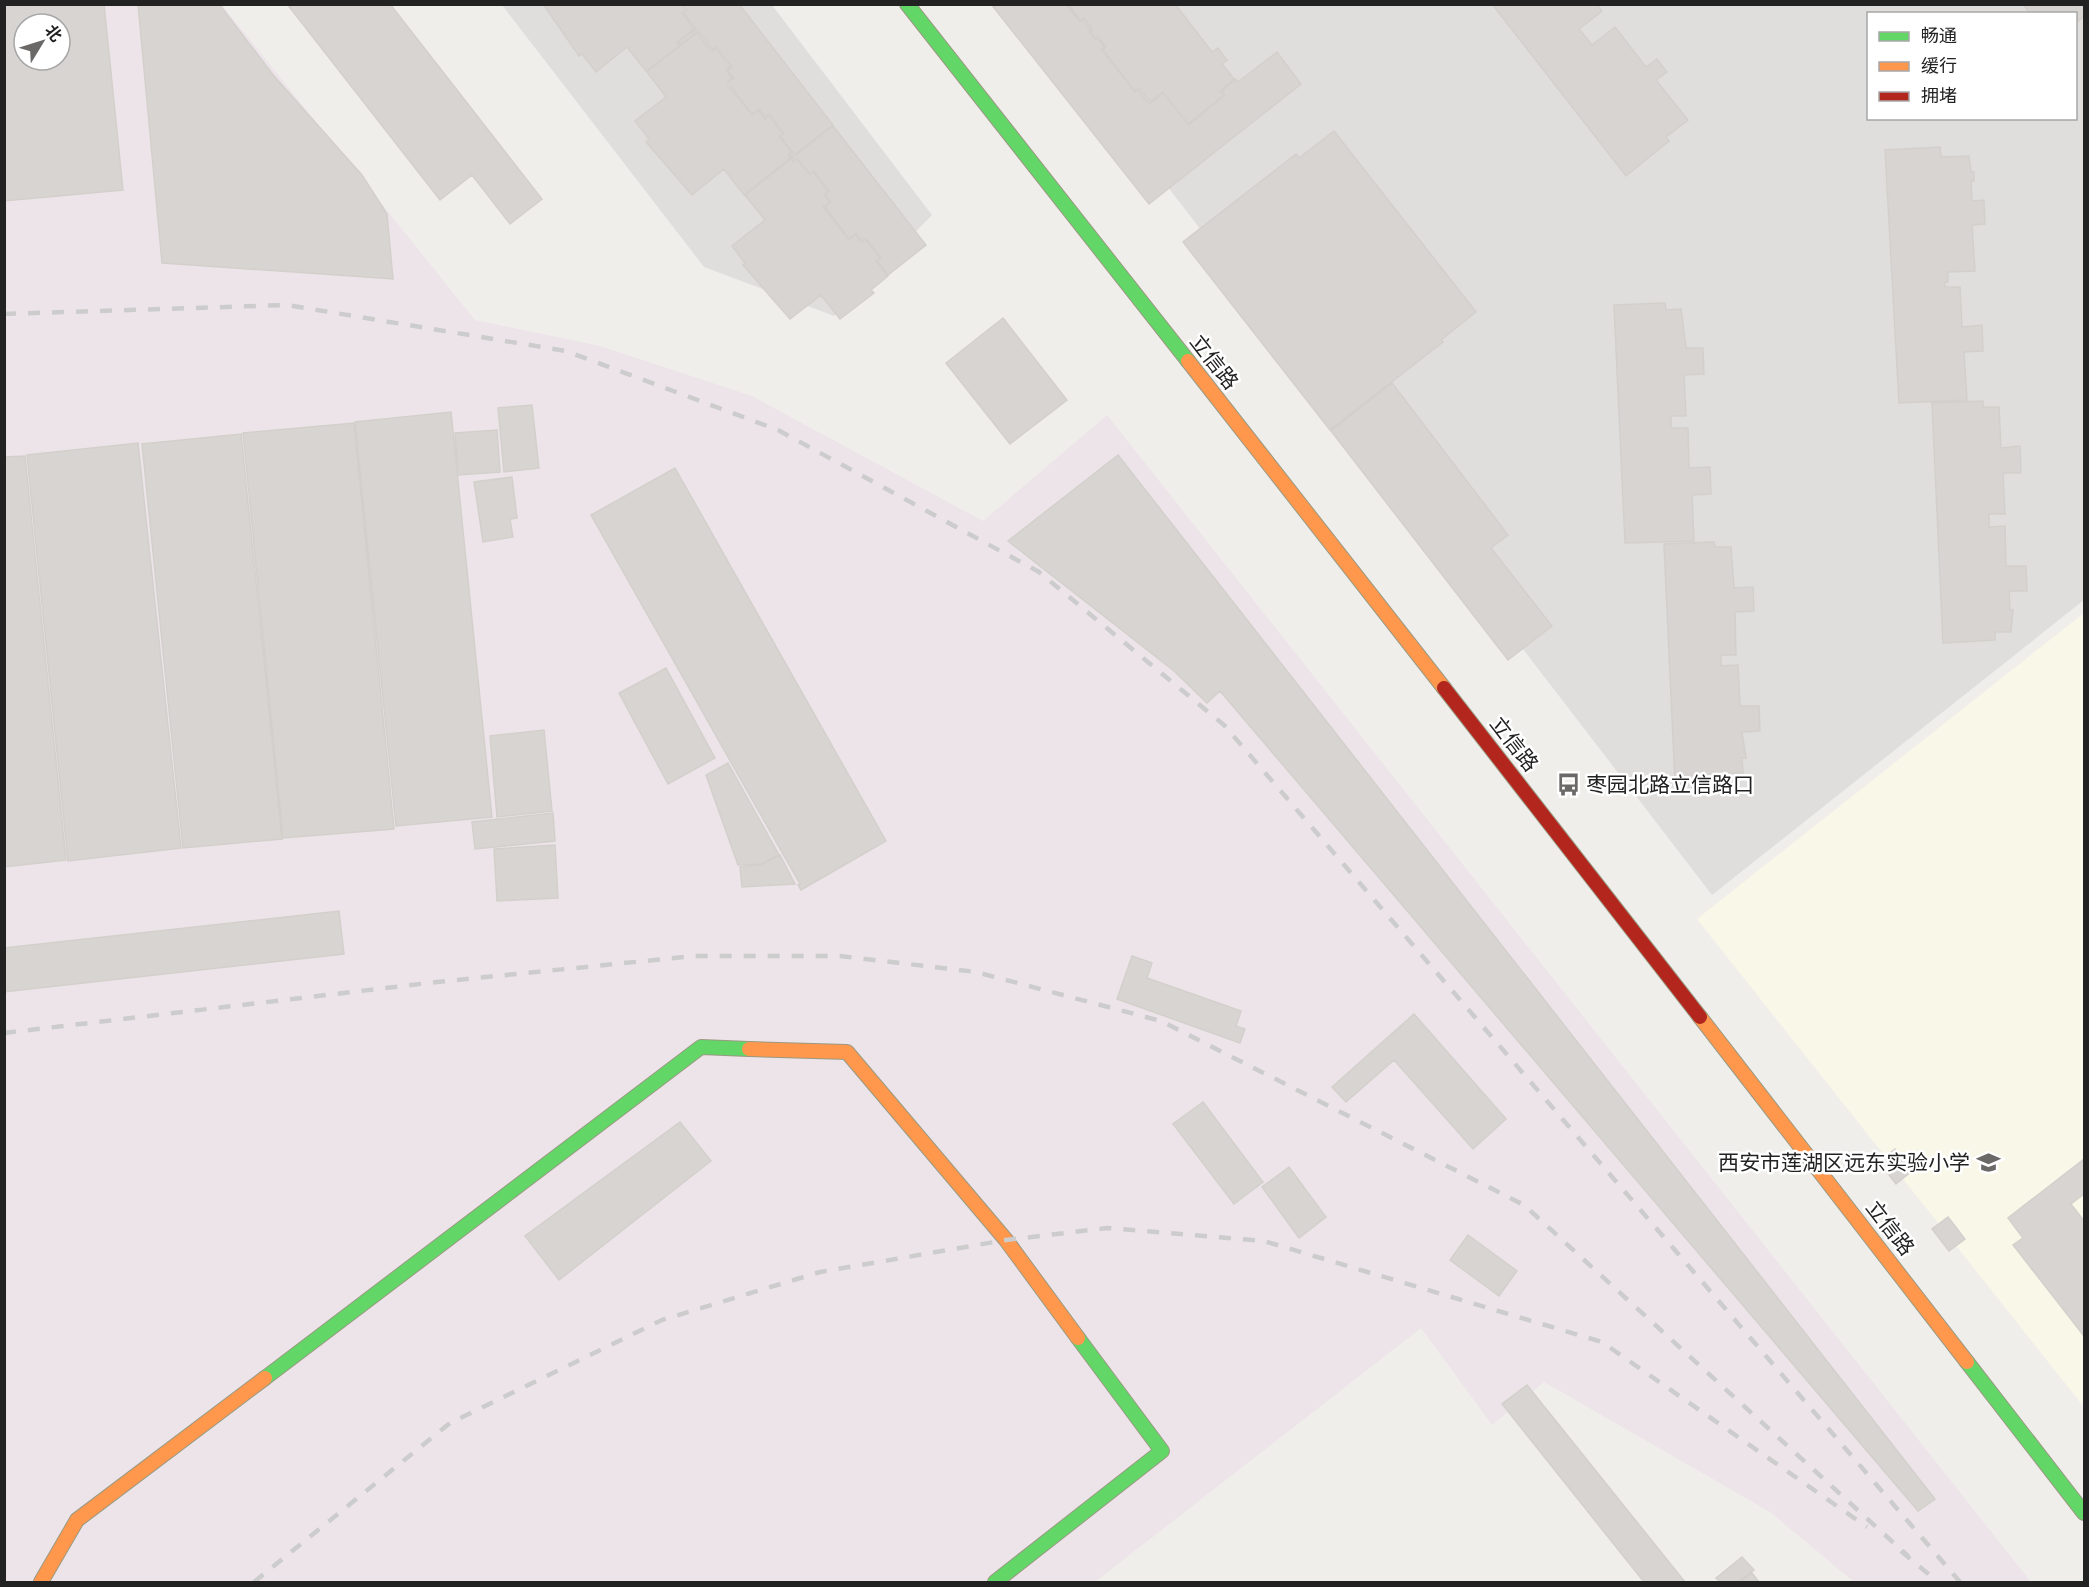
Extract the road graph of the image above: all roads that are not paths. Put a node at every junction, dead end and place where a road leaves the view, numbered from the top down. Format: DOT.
graph roads {
  1 [pos="907,4"];
  2 [pos="2085,1513"];
  3 [pos="40,1582"];
  4 [pos="995,1582"];
  1 -- 2 [label="street, 立信路"];
  3 -- 4 [label="street"];
}
